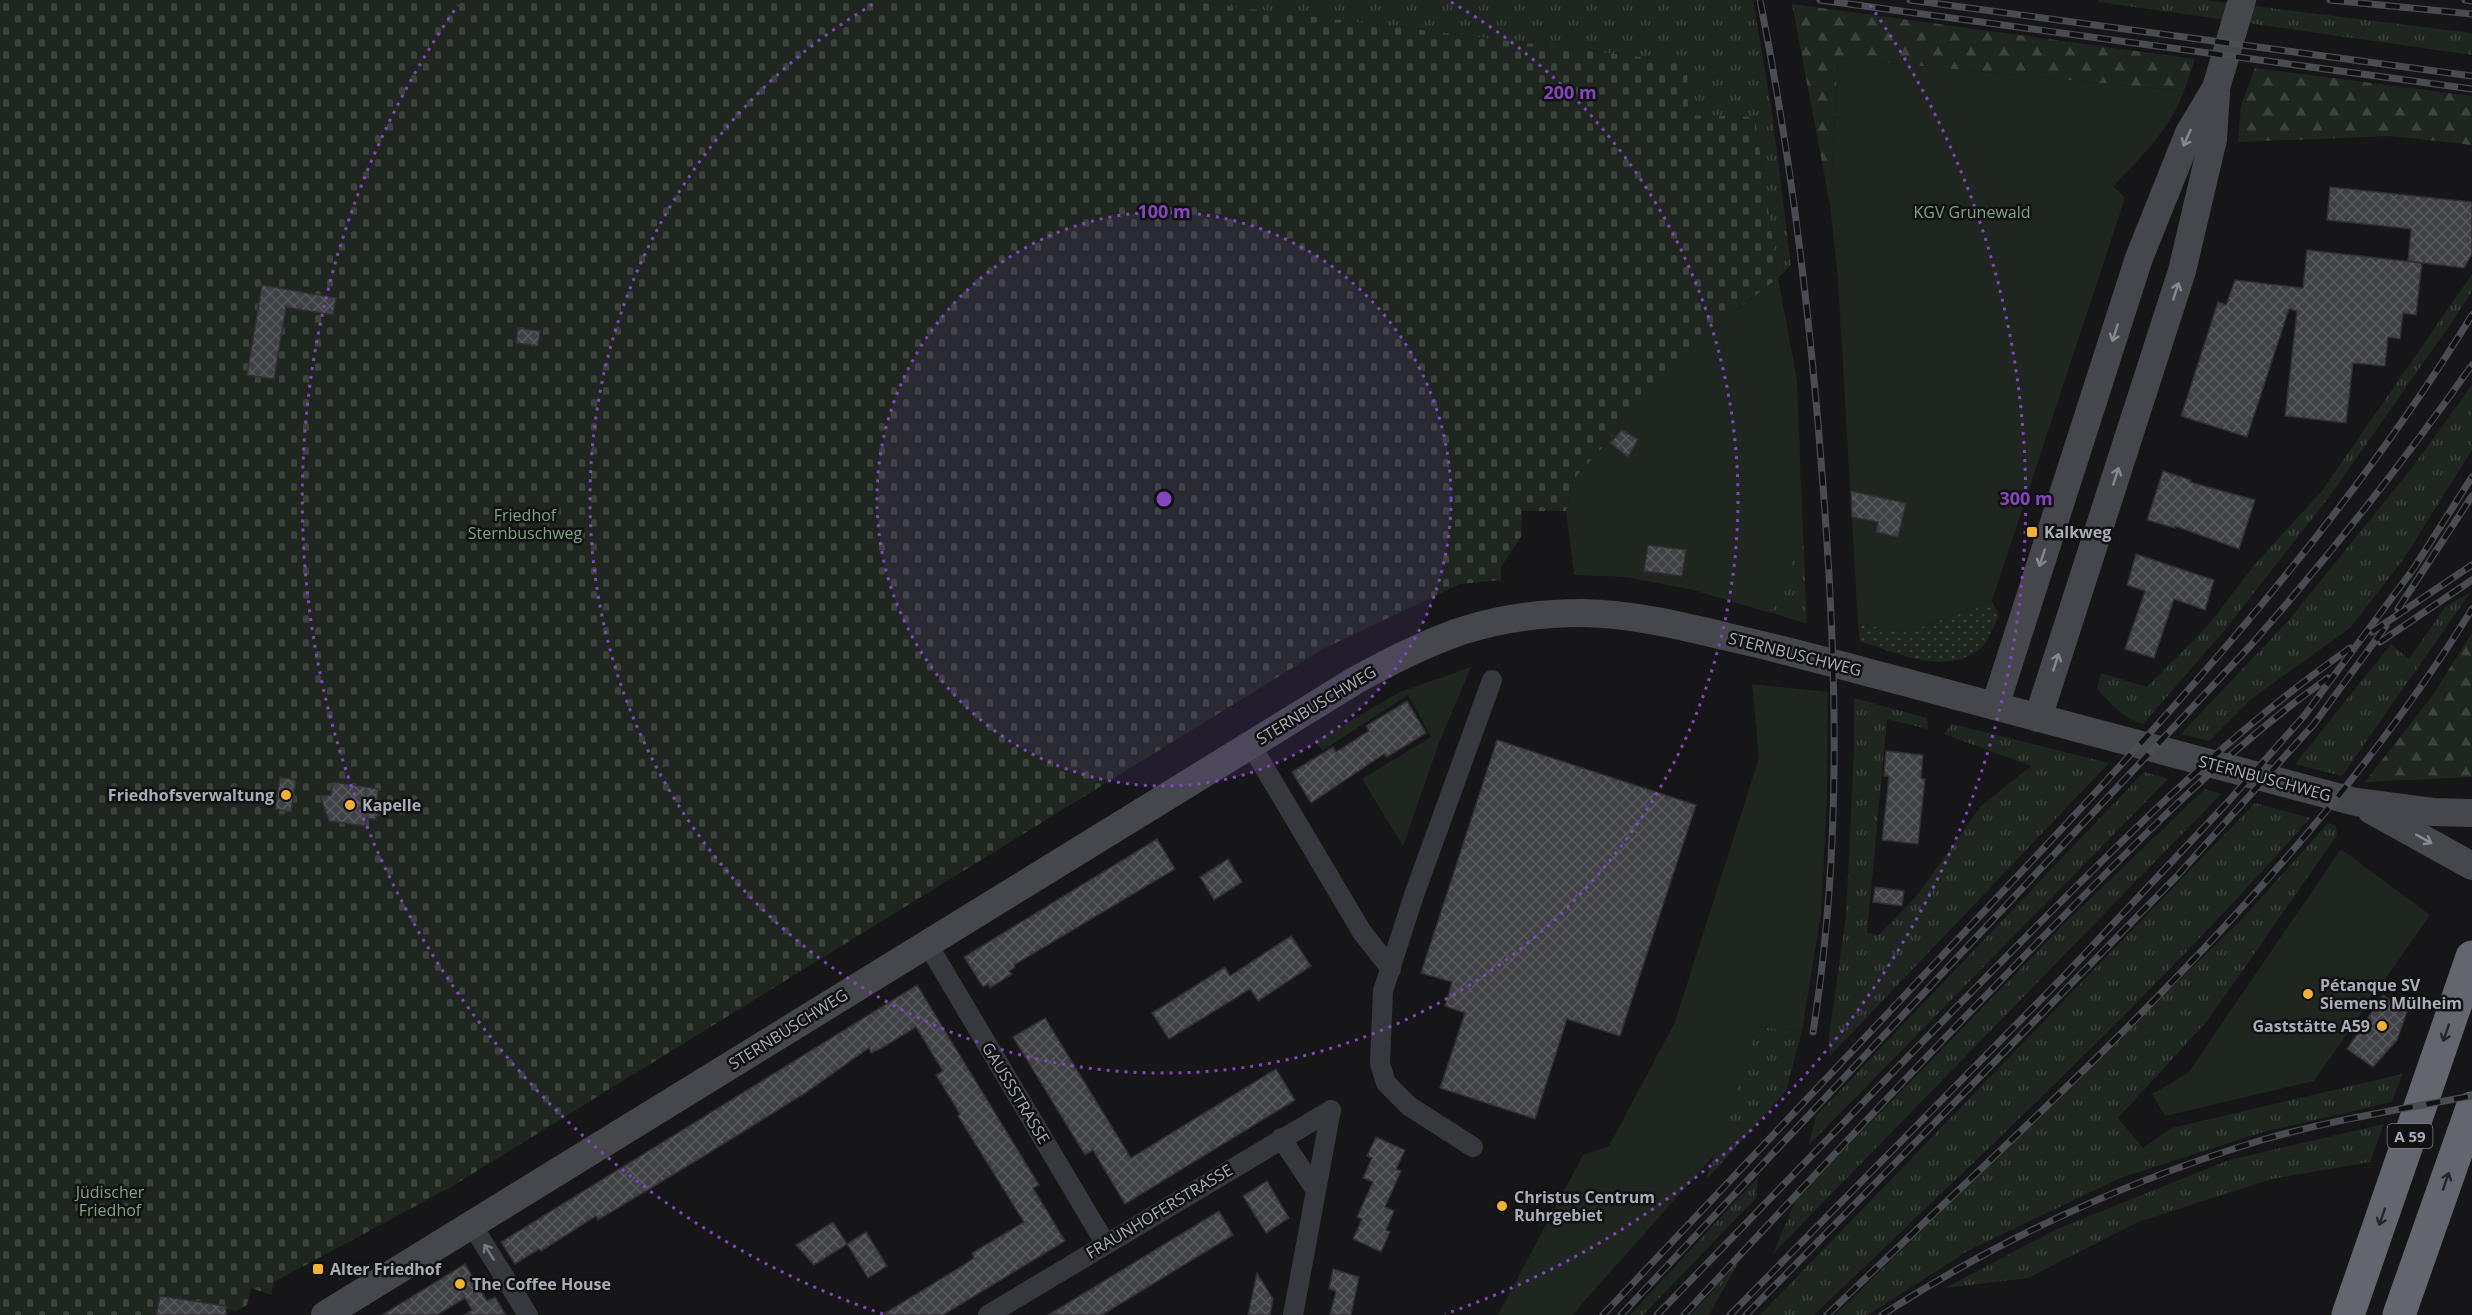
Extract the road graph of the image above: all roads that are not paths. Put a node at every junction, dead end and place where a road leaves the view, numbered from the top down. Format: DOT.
graph roads {
  1 [pos="2242,0"];
  2 [pos="2216,88"];
  3 [pos="1492,680"];
  4 [pos="1995,706"];
  5 [pos="2038,718"];
  6 [pos="1251,745"];
  7 [pos="2356,802"];
  8 [pos="2472,813"];
  9 [pos="2466,860"];
  10 [pos="927,943"];
  11 [pos="2472,957"];
  12 [pos="1391,969"];
  13 [pos="2472,1108"];
  14 [pos="1281,1138"];
  15 [pos="1473,1147"];
  16 [pos="1316,1189"];
  17 [pos="472,1225"];
  18 [pos="1105,1243"];
  19 [pos="325,1315"];
  20 [pos="528,1315"];
  21 [pos="988,1315"];
  22 [pos="1293,1315"];
  23 [pos="2348,1315"];
  24 [pos="2399,1315"];
  1 -- 2 [label="main road"];
  2 -- 4 [label="main road, one-way"];
  5 -- 2 [label="main road, one-way"];
  3 -- 12 [label="street"];
  4 -- 5 [label="main road, STERNBUSCHWEG"];
  4 -- 6 [label="main road, STERNBUSCHWEG"];
  5 -- 7 [label="main road, STERNBUSCHWEG"];
  6 -- 10 [label="main road, STERNBUSCHWEG"];
  6 -- 12 [label="street, STERNBUSCHWEG"];
  7 -- 8 [label="main road, STERNBUSCHWEG"];
  7 -- 9 [label="main road, STERNBUSCHWEG, one-way"];
  10 -- 17 [label="main road, STERNBUSCHWEG"];
  10 -- 18 [label="street, GAUSSSTRASSE"];
  11 -- 23 [label="highway, A 59, one-way"];
  12 -- 15 [label="street"];
  24 -- 13 [label="highway, A 59, one-way"];
  14 -- 16 [label="street"];
  14 -- 16 [label="street, FRAUNHOFERSTRASSE"];
  14 -- 18 [label="street, FRAUNHOFERSTRASSE"];
  16 -- 22 [label="street"];
  17 -- 19 [label="main road, STERNBUSCHWEG"];
  20 -- 17 [label="street, one-way"];
  18 -- 21 [label="street, FRAUNHOFERSTRASSE"];
}
